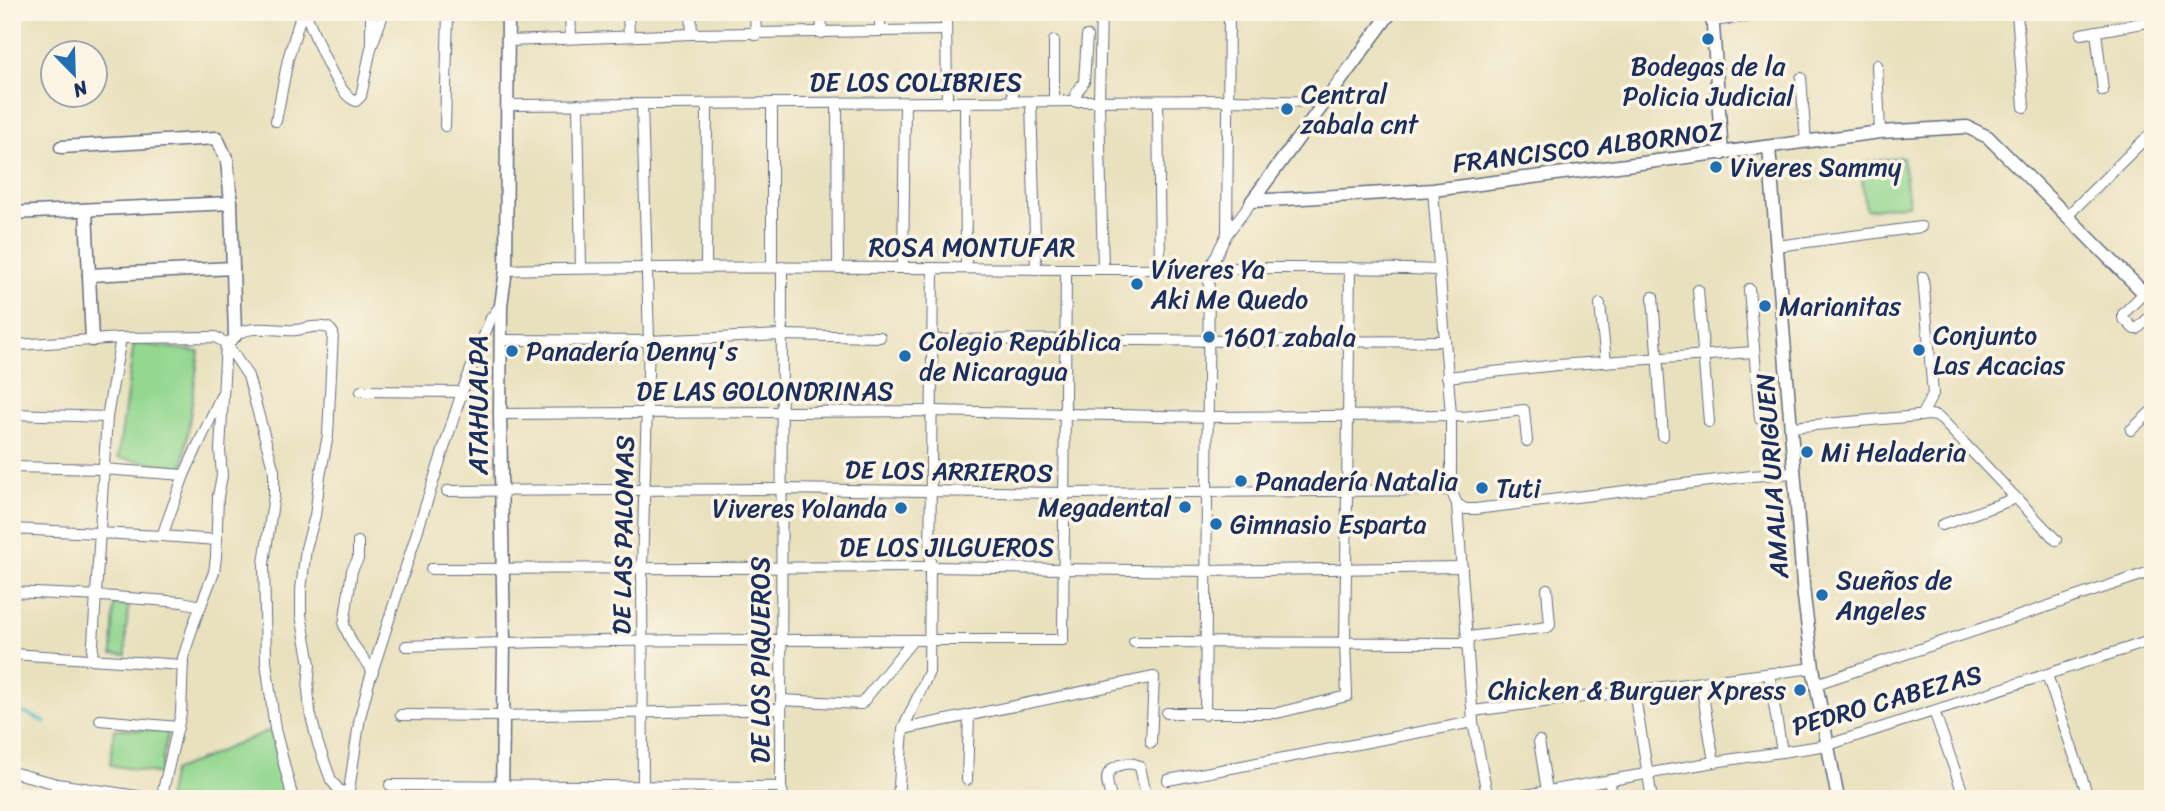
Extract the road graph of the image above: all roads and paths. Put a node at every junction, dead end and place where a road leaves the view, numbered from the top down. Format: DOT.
graph roads {
  1 [pos="303,12"];
  2 [pos="371,12"];
  3 [pos="384,12"];
  4 [pos="457,12"];
  5 [pos="508,12"];
  6 [pos="570,12"];
  7 [pos="628,12"];
  8 [pos="691,12"];
  9 [pos="755,12"];
  10 [pos="821,12"];
  11 [pos="880,12"];
  12 [pos="946,12"];
  13 [pos="1101,12"];
  14 [pos="1229,12"];
  15 [pos="1391,12"];
  16 [pos="1783,12"];
  17 [pos="2017,12"];
  18 [pos="449,17"];
  19 [pos="1712,17"];
  20 [pos="2153,21"];
  21 [pos="946,30"];
  22 [pos="880,31"];
  23 [pos="2096,32"];
  24 [pos="822,33"];
  25 [pos="692,34"];
  26 [pos="756,34"];
  27 [pos="2081,34"];
  28 [pos="629,36"];
  29 [pos="1087,36"];
  30 [pos="571,38"];
  31 [pos="508,41"];
  32 [pos="1054,41"];
  33 [pos="371,48"];
  34 [pos="1877,65"];
  35 [pos="1801,78"];
  36 [pos="1012,81"];
  37 [pos="2103,91"];
  38 [pos="1229,100"];
  39 [pos="1054,101"];
  40 [pos="1158,101"];
  41 [pos="965,102"];
  42 [pos="1013,102"];
  43 [pos="1031,102"];
  44 [pos="1077,102"];
  45 [pos="1098,102"];
  46 [pos="1323,102"];
  47 [pos="772,103"];
  48 [pos="837,103"];
  49 [pos="905,103"];
  50 [pos="947,103"];
  51 [pos="578,104"];
  52 [pos="642,104"];
  53 [pos="707,104"];
  54 [pos="509,105"];
  55 [pos="2024,107"];
  56 [pos="276,121"];
  57 [pos="445,126"];
  58 [pos="1880,132"];
  59 [pos="2148,136"];
  60 [pos="1806,142"];
  61 [pos="61,147"];
  62 [pos="1769,147"];
  63 [pos="1722,153"];
  64 [pos="1433,190"];
  65 [pos="1252,201"];
  66 [pos="231,203"];
  67 [pos="86,210"];
  68 [pos="12,214"];
  69 [pos="2067,216"];
  70 [pos="1921,227"];
  71 [pos="1227,234"];
  72 [pos="1777,246"];
  73 [pos="706,267"];
  74 [pos="777,267"];
  75 [pos="1350,267"];
  76 [pos="233,268"];
  77 [pos="581,268"];
  78 [pos="648,268"];
  79 [pos="838,268"];
  80 [pos="903,268"];
  81 [pos="933,268"];
  82 [pos="966,268"];
  83 [pos="1035,269"];
  84 [pos="1066,269"];
  85 [pos="1102,269"];
  86 [pos="1160,269"];
  87 [pos="506,270"];
  88 [pos="1209,270"];
  89 [pos="1439,270"];
  90 [pos="89,275"];
  91 [pos="1923,277"];
  92 [pos="1749,289"];
  93 [pos="1698,290"];
  94 [pos="1653,297"];
  95 [pos="2148,298"];
  96 [pos="1601,304"];
  97 [pos="501,305"];
  98 [pos="2153,314"];
  99 [pos="781,335"];
  100 [pos="880,337"];
  101 [pos="121,338"];
  102 [pos="1066,338"];
  103 [pos="230,339"];
  104 [pos="92,340"];
  105 [pos="932,340"];
  106 [pos="501,341"];
  107 [pos="649,341"];
  108 [pos="1209,341"];
  109 [pos="1445,341"];
  110 [pos="1349,342"];
  111 [pos="12,348"];
  112 [pos="1754,352"];
  113 [pos="1703,356"];
  114 [pos="1656,359"];
  115 [pos="1606,362"];
  116 [pos="1447,377"];
  117 [pos="224,389"];
  118 [pos="361,391"];
  119 [pos="462,392"];
  120 [pos="2153,410"];
  121 [pos="932,411"];
  122 [pos="781,412"];
  123 [pos="647,413"];
  124 [pos="1065,413"];
  125 [pos="12,414"];
  126 [pos="500,414"];
  127 [pos="1451,415"];
  128 [pos="1207,416"];
  129 [pos="1348,416"];
  130 [pos="1921,416"];
  131 [pos="107,417"];
  132 [pos="1760,419"];
  133 [pos="1709,422"];
  134 [pos="1791,427"];
  135 [pos="2131,430"];
  136 [pos="1663,436"];
  137 [pos="1528,441"];
  138 [pos="12,467"];
  139 [pos="103,469"];
  140 [pos="1793,473"];
  141 [pos="184,475"];
  142 [pos="781,489"];
  143 [pos="644,490"];
  144 [pos="1451,490"];
  145 [pos="447,491"];
  146 [pos="501,491"];
  147 [pos="931,491"];
  148 [pos="1347,491"];
  149 [pos="1205,492"];
  150 [pos="1064,493"];
  151 [pos="2015,497"];
  152 [pos="1457,504"];
  153 [pos="1942,525"];
  154 [pos="12,529"];
  155 [pos="99,532"];
  156 [pos="162,536"];
  157 [pos="217,540"];
  158 [pos="2056,540"];
  159 [pos="358,542"];
  160 [pos="930,567"];
  161 [pos="1462,567"];
  162 [pos="642,568"];
  163 [pos="781,568"];
  164 [pos="431,569"];
  165 [pos="502,569"];
  166 [pos="1063,569"];
  167 [pos="1346,569"];
  168 [pos="1205,571"];
  169 [pos="2153,571"];
  170 [pos="1547,589"];
  171 [pos="12,592"];
  172 [pos="96,596"];
  173 [pos="201,606"];
  174 [pos="781,640"];
  175 [pos="1468,640"];
  176 [pos="2153,640"];
  177 [pos="642,641"];
  178 [pos="912,641"];
  179 [pos="930,641"];
  180 [pos="504,642"];
  181 [pos="1134,642"];
  182 [pos="1205,642"];
  183 [pos="1345,642"];
  184 [pos="406,646"];
  185 [pos="12,654"];
  186 [pos="92,659"];
  187 [pos="183,665"];
  188 [pos="1813,668"];
  189 [pos="373,672"];
  190 [pos="1769,674"];
  191 [pos="2047,675"];
  192 [pos="1701,683"];
  193 [pos="1816,684"];
  194 [pos="1634,691"];
  195 [pos="781,704"];
  196 [pos="1934,711"];
  197 [pos="643,712"];
  198 [pos="1167,713"];
  199 [pos="401,715"];
  200 [pos="969,715"];
  201 [pos="1205,715"];
  202 [pos="502,716"];
  203 [pos="1473,716"];
  204 [pos="100,720"];
  205 [pos="178,727"];
  206 [pos="903,729"];
  207 [pos="1539,741"];
  208 [pos="1151,743"];
  209 [pos="1828,745"];
  210 [pos="1782,752"];
  211 [pos="1714,762"];
  212 [pos="12,772"];
  213 [pos="1649,773"];
  214 [pos="967,780"];
  215 [pos="1168,780"];
  216 [pos="1609,780"];
  217 [pos="57,784"];
  218 [pos="390,785"];
  219 [pos="643,786"];
  220 [pos="781,787"];
  221 [pos="1547,791"];
  222 [pos="501,792"];
  223 [pos="348,796"];
  224 [pos="53,799"];
  225 [pos="157,799"];
  226 [pos="293,799"];
  227 [pos="643,799"];
  228 [pos="784,799"];
  229 [pos="898,799"];
  230 [pos="1111,799"];
  231 [pos="1147,799"];
  232 [pos="1488,799"];
  233 [pos="1502,799"];
  234 [pos="1613,799"];
  235 [pos="1653,799"];
  236 [pos="1838,799"];
  237 [pos="1965,799"];
  238 [pos="2089,799"];
  1 -- 33 [label="street"];
  1 -- 56 [label="street"];
  2 -- 33 [label="street"];
  3 -- 33 [label="street"];
  4 -- 18 [label="street"];
  5 -- 31 [label="street, ATAHUALPA"];
  6 -- 30 [label="street"];
  7 -- 28 [label="street"];
  8 -- 25 [label="street"];
  9 -- 26 [label="street"];
  10 -- 24 [label="street"];
  11 -- 22 [label="street"];
  12 -- 21 [label="street"];
  13 -- 45 [label="street"];
  14 -- 38 [label="street"];
  15 -- 46 [label="street"];
  16 -- 19 [label="street"];
  17 -- 55 [label="street"];
  18 -- 57 [label="street"];
  19 -- 63 [label="street"];
  20 -- 23 [label="street"];
  21 -- 22 [label="street"];
  21 -- 50 [label="street"];
  22 -- 24 [label="street"];
  23 -- 27 [label="street"];
  23 -- 37 [label="street"];
  24 -- 26 [label="street"];
  25 -- 26 [label="street"];
  25 -- 28 [label="street"];
  28 -- 30 [label="street"];
  29 -- 44 [label="street"];
  30 -- 31 [label="street"];
  31 -- 54 [label="street, ATAHUALPA"];
  32 -- 39 [label="street"];
  34 -- 58 [label="street"];
  35 -- 60 [label="street"];
  36 -- 42 [label="street"];
  38 -- 40 [label="street, DE LOS COLIBRIES"];
  38 -- 46 [label="street, DE LOS COLIBRIES"];
  38 -- 71 [label="street"];
  39 -- 43 [label="street, DE LOS COLIBRIES"];
  39 -- 44 [label="street, DE LOS COLIBRIES"];
  40 -- 45 [label="street, DE LOS COLIBRIES"];
  40 -- 86 [label="street"];
  41 -- 42 [label="street, DE LOS COLIBRIES"];
  41 -- 50 [label="street, DE LOS COLIBRIES"];
  41 -- 82 [label="street"];
  42 -- 43 [label="street, DE LOS COLIBRIES"];
  43 -- 83 [label="street"];
  44 -- 45 [label="street, DE LOS COLIBRIES"];
  45 -- 85 [label="street"];
  46 -- 65 [label="street"];
  47 -- 48 [label="street, DE LOS COLIBRIES"];
  47 -- 53 [label="street, DE LOS COLIBRIES"];
  47 -- 74 [label="street, DE LOS PIQUEROS"];
  48 -- 49 [label="street, DE LOS COLIBRIES"];
  48 -- 79 [label="street"];
  49 -- 50 [label="street, DE LOS COLIBRIES"];
  49 -- 80 [label="street"];
  51 -- 52 [label="street, DE LOS COLIBRIES"];
  51 -- 54 [label="street, DE LOS COLIBRIES"];
  51 -- 77 [label="street"];
  52 -- 53 [label="street, DE LOS COLIBRIES"];
  52 -- 78 [label="street, DE LAS PALOMAS"];
  53 -- 73 [label="street"];
  54 -- 87 [label="street, ATAHUALPA"];
  58 -- 60 [label="street, FRANCISCO ALBORNOZ"];
  58 -- 69 [label="street, FRANCISCO ALBORNOZ"];
  59 -- 69 [label="street"];
  60 -- 62 [label="street, FRANCISCO ALBORNOZ"];
  61 -- 66 [label="street"];
  62 -- 63 [label="street, FRANCISCO ALBORNOZ"];
  62 -- 72 [label="street, AMALIA URIGUEN"];
  63 -- 64 [label="street, FRANCISCO ALBORNOZ"];
  64 -- 65 [label="street, FRANCISCO ALBORNOZ"];
  64 -- 89 [label="street"];
  65 -- 71 [label="street"];
  66 -- 67 [label="street"];
  66 -- 76 [label="street"];
  67 -- 68 [label="street"];
  67 -- 90 [label="street"];
  69 -- 95 [label="street, FRANCISCO ALBORNOZ"];
  70 -- 72 [label="street"];
  71 -- 88 [label="street"];
  72 -- 134 [label="street, AMALIA URIGUEN"];
  73 -- 74 [label="street, ROSA MONTUFAR"];
  73 -- 78 [label="street, ROSA MONTUFAR"];
  74 -- 79 [label="street, ROSA MONTUFAR"];
  74 -- 99 [label="street, DE LOS PIQUEROS"];
  75 -- 88 [label="street, ROSA MONTUFAR"];
  75 -- 89 [label="street, ROSA MONTUFAR"];
  75 -- 110 [label="street"];
  76 -- 90 [label="street"];
  76 -- 103 [label="street"];
  77 -- 78 [label="street, ROSA MONTUFAR"];
  77 -- 87 [label="street, ROSA MONTUFAR"];
  78 -- 107 [label="street, DE LAS PALOMAS"];
  79 -- 80 [label="street, ROSA MONTUFAR"];
  80 -- 81 [label="street, ROSA MONTUFAR"];
  81 -- 82 [label="street, ROSA MONTUFAR"];
  81 -- 105 [label="street"];
  82 -- 83 [label="street, ROSA MONTUFAR"];
  83 -- 84 [label="street, ROSA MONTUFAR"];
  84 -- 85 [label="street, ROSA MONTUFAR"];
  84 -- 102 [label="street"];
  85 -- 86 [label="street, ROSA MONTUFAR"];
  86 -- 88 [label="street, ROSA MONTUFAR"];
  87 -- 97 [label="street, ATAHUALPA"];
  88 -- 108 [label="street"];
  89 -- 109 [label="street"];
  90 -- 104 [label="street"];
  91 -- 130 [label="street"];
  92 -- 112 [label="street"];
  93 -- 113 [label="street"];
  94 -- 114 [label="street"];
  95 -- 98 [label="street"];
  96 -- 115 [label="street"];
  97 -- 106 [label="street, ATAHUALPA"];
  97 -- 119 [label="street"];
  99 -- 100 [label="street"];
  99 -- 107 [label="street"];
  99 -- 122 [label="street, DE LOS PIQUEROS"];
  101 -- 103 [label="street"];
  101 -- 104 [label="street"];
  101 -- 131 [label="street"];
  102 -- 105 [label="street"];
  102 -- 108 [label="street"];
  102 -- 124 [label="street"];
  103 -- 117 [label="street"];
  103 -- 223 [label="street"];
  103 -- 226 [label="street"];
  104 -- 111 [label="street"];
  105 -- 121 [label="street"];
  106 -- 107 [label="street"];
  106 -- 126 [label="street, ATAHUALPA"];
  107 -- 123 [label="street, DE LAS PALOMAS"];
  108 -- 110 [label="street"];
  108 -- 128 [label="street"];
  109 -- 110 [label="street"];
  109 -- 116 [label="street"];
  110 -- 129 [label="street"];
  112 -- 113 [label="street"];
  112 -- 132 [label="street"];
  113 -- 114 [label="street"];
  113 -- 133 [label="street"];
  114 -- 115 [label="street"];
  114 -- 136 [label="street"];
  115 -- 116 [label="street"];
  116 -- 127 [label="street"];
  117 -- 141 [label="street"];
  117 -- 157 [label="street"];
  118 -- 119 [label="street"];
  119 -- 189 [label="street"];
  120 -- 135 [label="street"];
  121 -- 122 [label="street, DE LAS GOLONDRINAS"];
  121 -- 124 [label="street, DE LAS GOLONDRINAS"];
  121 -- 147 [label="street"];
  122 -- 123 [label="street, DE LAS GOLONDRINAS"];
  122 -- 142 [label="street, DE LOS PIQUEROS"];
  123 -- 126 [label="street, DE LAS GOLONDRINAS"];
  123 -- 143 [label="street, DE LAS PALOMAS"];
  124 -- 128 [label="street, DE LAS GOLONDRINAS"];
  124 -- 150 [label="street"];
  125 -- 131 [label="street"];
  126 -- 146 [label="street, ATAHUALPA"];
  127 -- 129 [label="street, DE LAS GOLONDRINAS"];
  127 -- 137 [label="street, DE LAS GOLONDRINAS"];
  127 -- 144 [label="street"];
  128 -- 129 [label="street, DE LAS GOLONDRINAS"];
  128 -- 149 [label="street"];
  129 -- 148 [label="street"];
  130 -- 134 [label="street"];
  130 -- 151 [label="street"];
  131 -- 139 [label="street"];
  134 -- 140 [label="street, AMALIA URIGUEN"];
  138 -- 139 [label="street"];
  139 -- 141 [label="street"];
  139 -- 155 [label="street"];
  140 -- 152 [label="street"];
  140 -- 188 [label="street, AMALIA URIGUEN"];
  141 -- 156 [label="street"];
  142 -- 143 [label="street, DE LOS ARRIEROS"];
  142 -- 147 [label="street, DE LOS ARRIEROS"];
  142 -- 163 [label="street, DE LOS PIQUEROS"];
  143 -- 146 [label="street, DE LOS ARRIEROS"];
  143 -- 162 [label="street, DE LAS PALOMAS"];
  144 -- 148 [label="street, DE LOS ARRIEROS"];
  144 -- 152 [label="street"];
  145 -- 146 [label="street, DE LOS ARRIEROS"];
  146 -- 165 [label="street, ATAHUALPA"];
  147 -- 150 [label="street, DE LOS ARRIEROS"];
  147 -- 160 [label="street"];
  148 -- 149 [label="street, DE LOS ARRIEROS"];
  148 -- 167 [label="street"];
  149 -- 150 [label="street, DE LOS ARRIEROS"];
  149 -- 168 [label="street"];
  150 -- 166 [label="street"];
  151 -- 153 [label="street"];
  151 -- 158 [label="street"];
  152 -- 161 [label="street"];
  154 -- 155 [label="street"];
  155 -- 156 [label="street"];
  155 -- 172 [label="street"];
  156 -- 157 [label="street"];
  157 -- 173 [label="street"];
  159 -- 189 [label="street"];
  160 -- 163 [label="street, DE LOS JILGUEROS"];
  160 -- 166 [label="street, DE LOS JILGUEROS"];
  160 -- 179 [label="street"];
  161 -- 167 [label="street, DE LOS JILGUEROS"];
  161 -- 175 [label="street"];
  162 -- 163 [label="street, DE LOS JILGUEROS"];
  162 -- 165 [label="street, DE LOS JILGUEROS"];
  162 -- 177 [label="street, DE LAS PALOMAS"];
  163 -- 174 [label="street, DE LOS PIQUEROS"];
  164 -- 165 [label="street, DE LOS JILGUEROS"];
  165 -- 180 [label="street, ATAHUALPA"];
  166 -- 168 [label="street, DE LOS JILGUEROS"];
  166 -- 179 [label="street"];
  167 -- 168 [label="street, DE LOS JILGUEROS"];
  167 -- 183 [label="street"];
  168 -- 182 [label="street"];
  169 -- 193 [label="street"];
  170 -- 175 [label="street"];
  171 -- 172 [label="street"];
  172 -- 173 [label="street"];
  172 -- 186 [label="street"];
  173 -- 187 [label="street"];
  174 -- 177 [label="street"];
  174 -- 178 [label="street"];
  174 -- 195 [label="street, DE LOS PIQUEROS"];
  175 -- 183 [label="street"];
  175 -- 203 [label="street"];
  176 -- 191 [label="street, PEDRO CABEZAS"];
  177 -- 180 [label="street"];
  177 -- 197 [label="street, DE LAS PALOMAS"];
  178 -- 179 [label="street"];
  178 -- 195 [label="street"];
  179 -- 206 [label="street"];
  180 -- 184 [label="street"];
  180 -- 202 [label="street, ATAHUALPA"];
  181 -- 182 [label="street"];
  182 -- 183 [label="street"];
  182 -- 201 [label="street"];
  183 -- 201 [label="street"];
  185 -- 186 [label="street"];
  186 -- 187 [label="street"];
  187 -- 205 [label="street"];
  188 -- 190 [label="street"];
  188 -- 193 [label="street, AMALIA URIGUEN"];
  189 -- 223 [label="street"];
  190 -- 192 [label="street"];
  190 -- 210 [label="street"];
  191 -- 196 [label="street, PEDRO CABEZAS"];
  191 -- 238 [label="street"];
  192 -- 194 [label="street"];
  192 -- 211 [label="street"];
  193 -- 209 [label="street, AMALIA URIGUEN"];
  194 -- 203 [label="street"];
  194 -- 213 [label="street"];
  195 -- 197 [label="street"];
  195 -- 220 [label="street, DE LOS PIQUEROS"];
  196 -- 209 [label="street, PEDRO CABEZAS"];
  196 -- 237 [label="street"];
  197 -- 202 [label="street"];
  197 -- 219 [label="street, DE LAS PALOMAS"];
  198 -- 201 [label="street"];
  199 -- 202 [label="street"];
  200 -- 206 [label="street"];
  200 -- 208 [label="street"];
  200 -- 214 [label="street"];
  202 -- 222 [label="street, ATAHUALPA"];
  203 -- 215 [label="street"];
  203 -- 232 [label="street"];
  204 -- 205 [label="street"];
  205 -- 225 [label="street"];
  206 -- 229 [label="street"];
  207 -- 221 [label="street"];
  209 -- 210 [label="street, PEDRO CABEZAS"];
  209 -- 236 [label="street, AMALIA URIGUEN"];
  210 -- 211 [label="street, PEDRO CABEZAS"];
  211 -- 213 [label="street, PEDRO CABEZAS"];
  212 -- 217 [label="street"];
  213 -- 216 [label="street, PEDRO CABEZAS"];
  213 -- 235 [label="street"];
  216 -- 221 [label="street, PEDRO CABEZAS"];
  216 -- 234 [label="street"];
  217 -- 224 [label="street"];
  217 -- 225 [label="street"];
  218 -- 222 [label="street, DE LOS PIQUEROS"];
  219 -- 220 [label="street, DE LOS PIQUEROS"];
  219 -- 222 [label="street, DE LOS PIQUEROS"];
  219 -- 227 [label="street, DE LAS PALOMAS"];
  220 -- 228 [label="street"];
  221 -- 233 [label="street, PEDRO CABEZAS"];
  230 -- 231 [label="street"];
}
